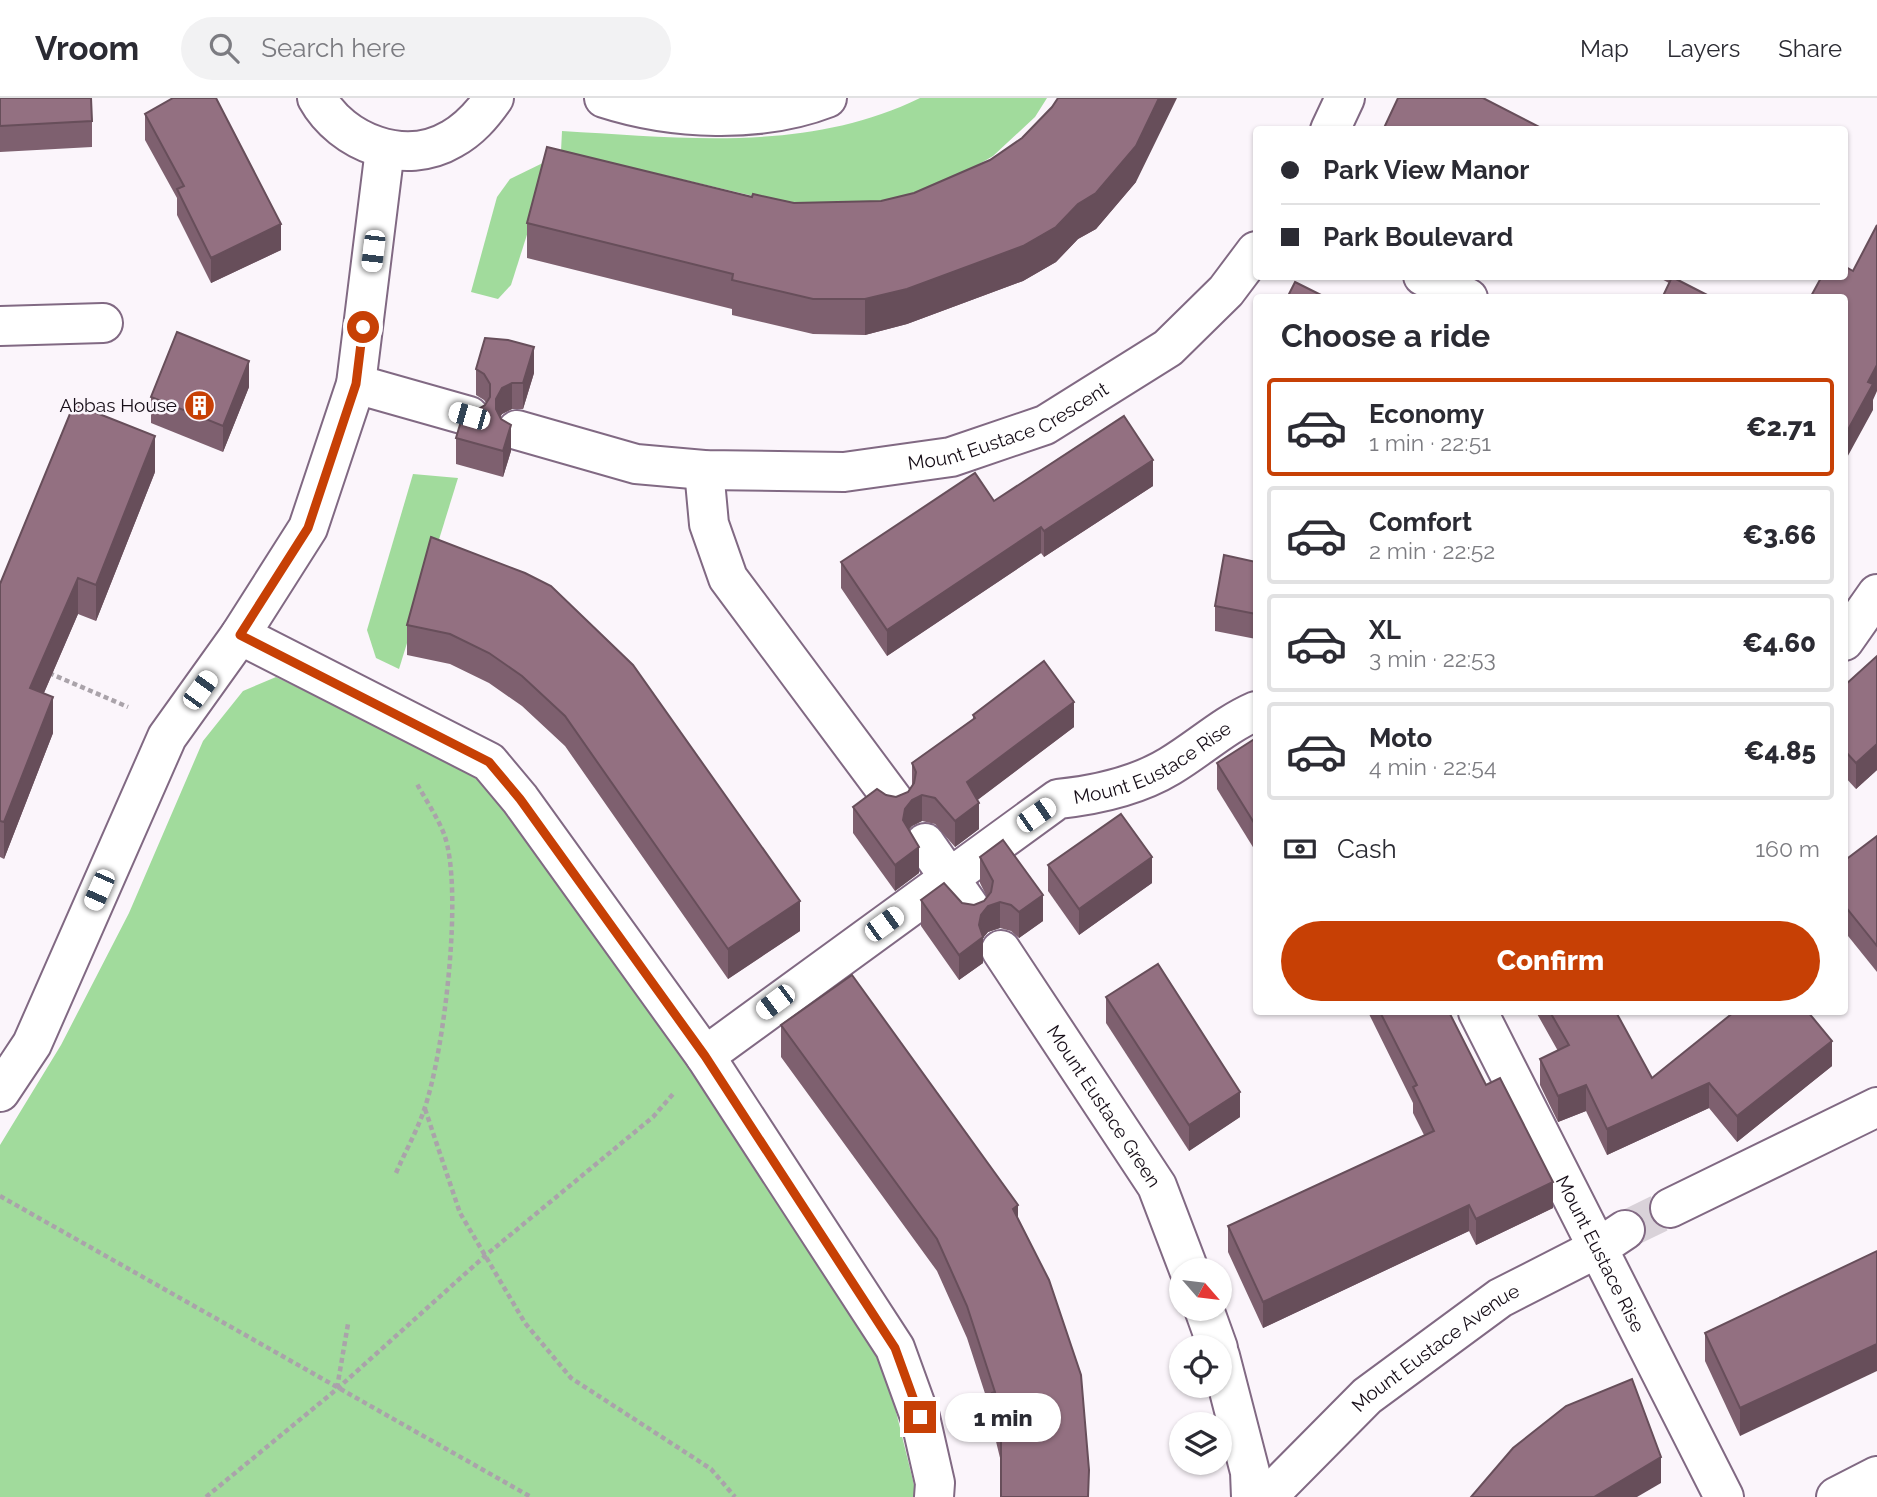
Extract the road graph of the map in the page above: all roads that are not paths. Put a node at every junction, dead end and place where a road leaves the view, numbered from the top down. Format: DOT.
graph roads {
  1 [pos="317,98"];
  2 [pos="494,98"];
  3 [pos="604,98"];
  4 [pos="827,98"];
  5 [pos="1345,98"];
  6 [pos="1332,126"];
  7 [pos="385,149"];
  8 [pos="1253,255"];
  9 [pos="1431,280"];
  10 [pos="1460,294"];
  11 [pos="103,323"];
  12 [pos="0,326"];
  13 [pos="356,384"];
  14 [pos="469,416"];
  15 [pos="517,430"];
  16 [pos="704,470"];
  17 [pos="1877,594"];
  18 [pos="240,635"];
  19 [pos="1848,635"];
  20 [pos="1253,711"];
  21 [pos="894,801"];
  22 [pos="925,843"];
  23 [pos="948,876"];
  24 [pos="971,909"];
  25 [pos="1001,950"];
  26 [pos="1480,1015"];
  27 [pos="705,1056"];
  28 [pos="0,1092"];
  29 [pos="1877,1107"];
  30 [pos="1670,1208"];
  31 [pos="1611,1239"];
  32 [pos="1184,1258"];
  33 [pos="1231,1398"];
  34 [pos="1877,1476"];
  35 [pos="934,1497"];
  36 [pos="1251,1497"];
  37 [pos="1267,1497"];
  38 [pos="1724,1497"];
  39 [pos="1836,1497"];
  1 -- 7 [label="street"];
  2 -- 7 [label="street"];
  3 -- 4 [label="street"];
  5 -- 6 [label="street"];
  7 -- 13 [label="street"];
  8 -- 16 [label="street, Mount Eustace Crescent"];
  9 -- 10 [label="street"];
  11 -- 12 [label="street"];
  13 -- 14 [label="street"];
  13 -- 18 [label="street"];
  15 -- 16 [label="street, Mount Eustace Crescent"];
  16 -- 21 [label="street"];
  17 -- 19 [label="street"];
  18 -- 27 [label="street"];
  18 -- 28 [label="street"];
  20 -- 23 [label="street, Mount Eustace Rise"];
  22 -- 23 [label="street"];
  23 -- 24 [label="street"];
  23 -- 27 [label="street, Mount Eustace Rise"];
  25 -- 32 [label="street, Mount Eustace Green"];
  26 -- 31 [label="street, Mount Eustace Rise"];
  27 -- 35 [label="street"];
  29 -- 30 [label="street"];
  31 -- 37 [label="street, Mount Eustace Avenue"];
  31 -- 38 [label="street, Mount Eustace Rise"];
  33 -- 36 [label="street"];
  34 -- 39 [label="street"];
}
